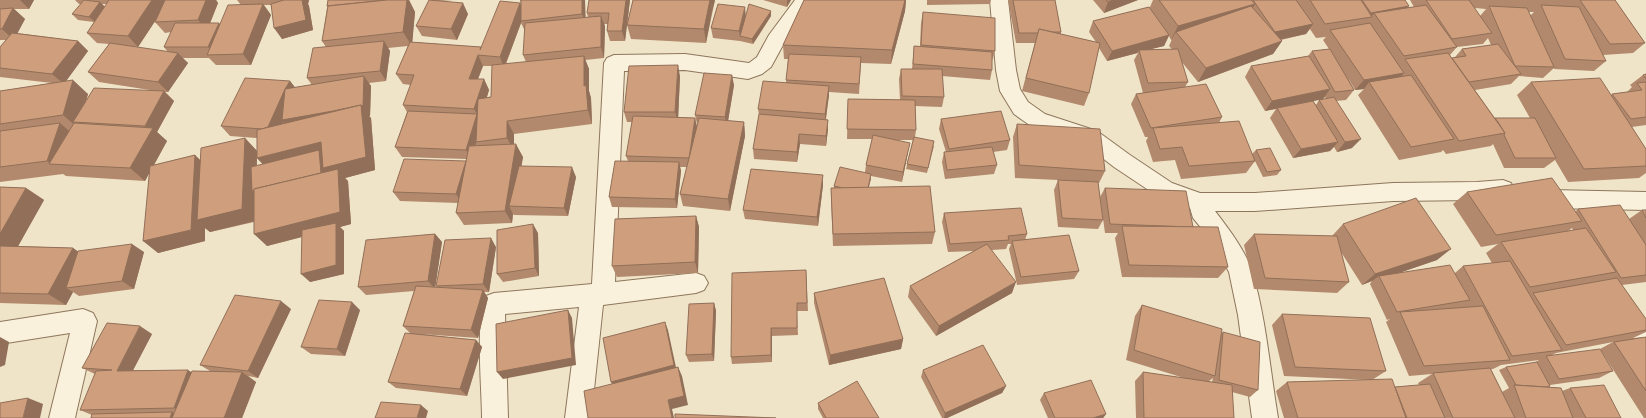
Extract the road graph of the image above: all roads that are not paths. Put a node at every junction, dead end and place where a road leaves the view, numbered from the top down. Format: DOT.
graph roads {
  1 [pos="805,0"];
  2 [pos="999,0"];
  3 [pos="1535,190"];
  4 [pos="1646,201"];
  5 [pos="1200,202"];
  6 [pos="696,283"];
  7 [pos="597,294"];
  8 [pos="0,333"];
  9 [pos="1646,351"];
  10 [pos="62,418"];
  11 [pos="495,418"];
  12 [pos="578,418"];
  13 [pos="1265,418"];
  1 -- 7 [label="street"];
  2 -- 5 [label="street"];
  3 -- 4 [label="street"];
  3 -- 5 [label="street"];
  3 -- 9 [label="street"];
  5 -- 13 [label="street"];
  6 -- 7 [label="street"];
  7 -- 11 [label="street"];
  7 -- 12 [label="street"];
  8 -- 10 [label="street"];
}
